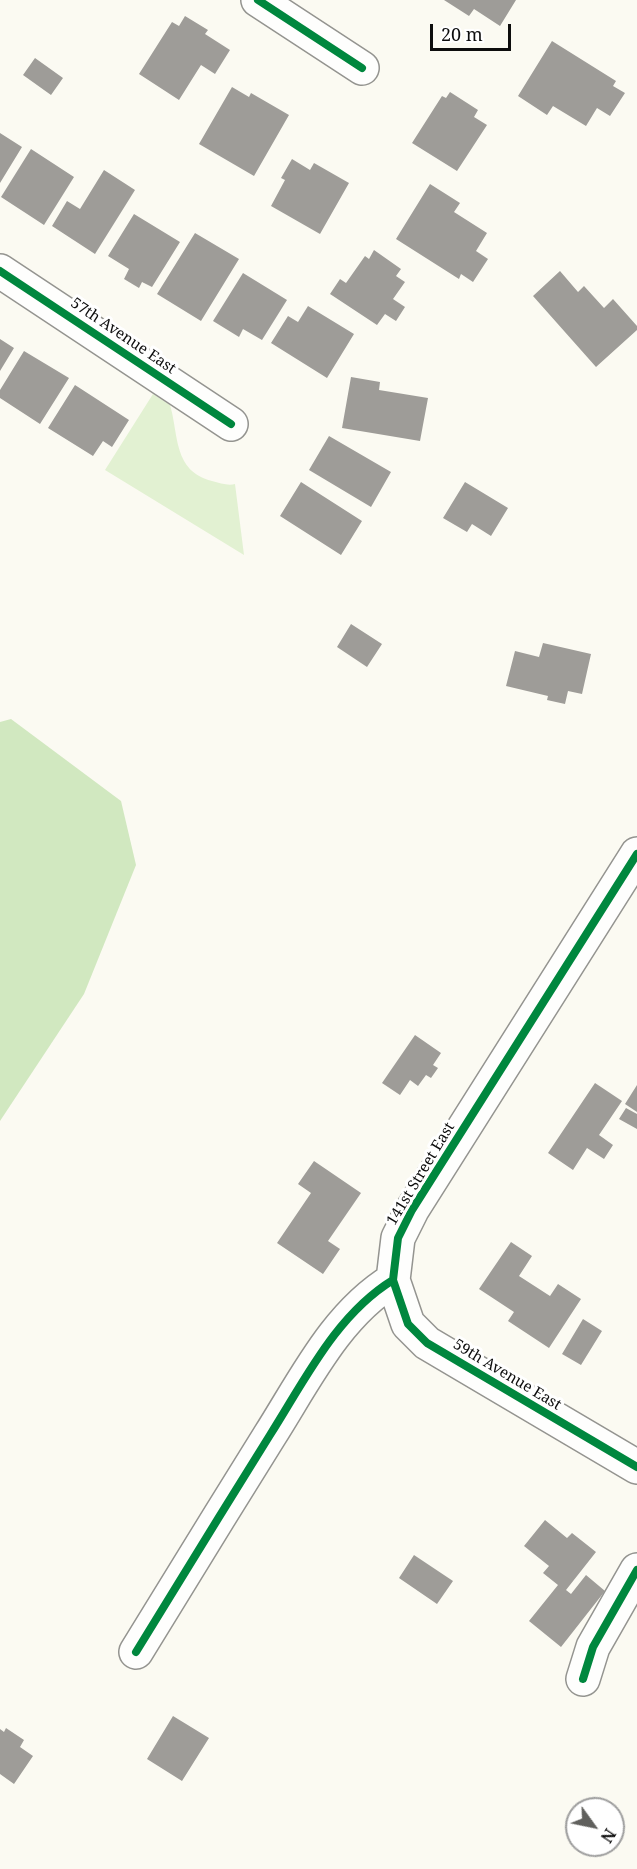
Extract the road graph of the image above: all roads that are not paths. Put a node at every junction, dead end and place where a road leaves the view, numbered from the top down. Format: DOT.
graph roads {
  1 [pos="258,0"];
  2 [pos="362,68"];
  3 [pos="0,271"];
  4 [pos="231,424"];
  5 [pos="637,854"];
  6 [pos="393,1280"];
  7 [pos="637,1467"];
  8 [pos="637,1570"];
  9 [pos="136,1652"];
  10 [pos="582,1679"];
  1 -- 2 [label="street"];
  3 -- 4 [label="street, 57th Avenue East"];
  5 -- 6 [label="street, 141st Street East"];
  6 -- 7 [label="street, 59th Avenue East"];
  6 -- 9 [label="street"];
  8 -- 10 [label="street"];
}
